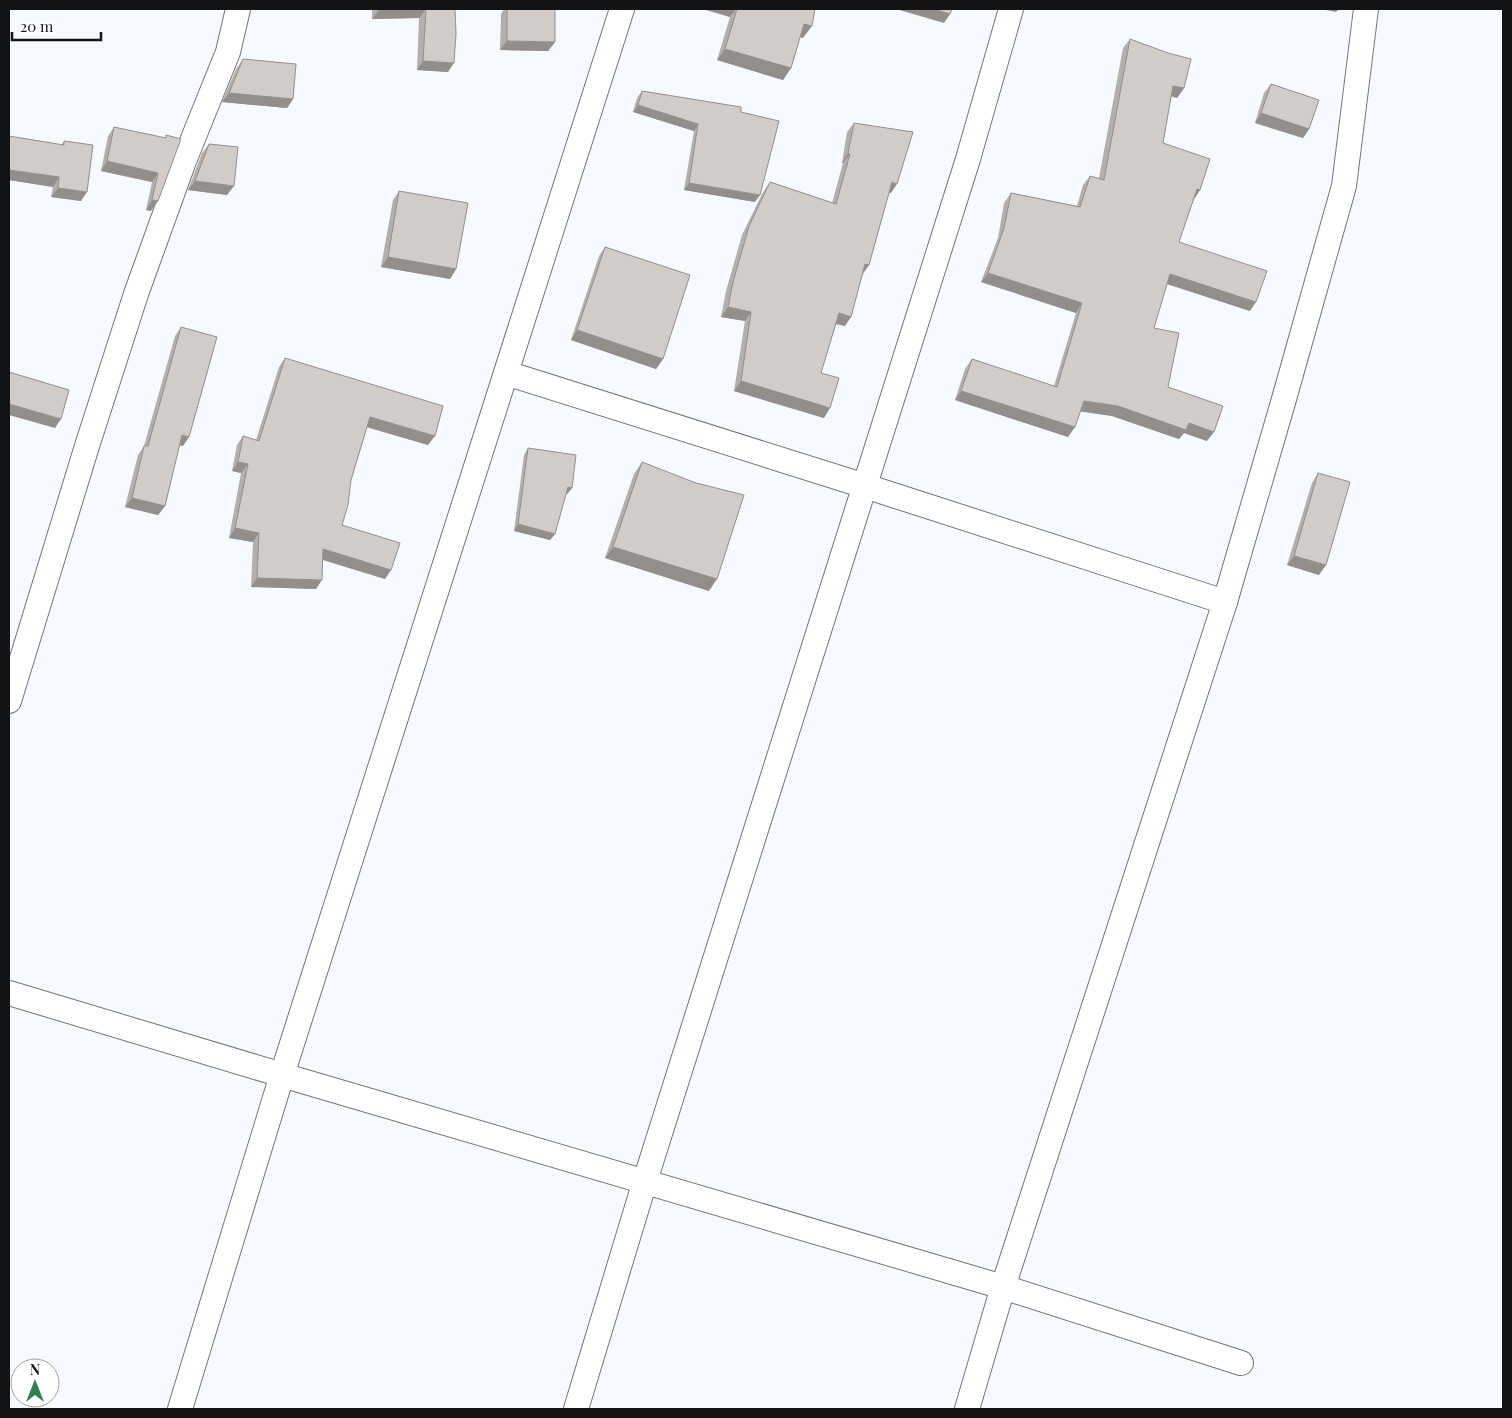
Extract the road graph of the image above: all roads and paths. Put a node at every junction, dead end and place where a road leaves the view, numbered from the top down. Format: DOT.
graph roads {
  1 [pos="238,9"];
  2 [pos="622,9"];
  3 [pos="1011,9"];
  4 [pos="1366,9"];
  5 [pos="506,373"];
  6 [pos="865,486"];
  7 [pos="1224,602"];
  8 [pos="9,701"];
  9 [pos="9,994"];
  10 [pos="282,1076"];
  11 [pos="645,1181"];
  12 [pos="1003,1286"];
  13 [pos="1240,1363"];
  14 [pos="180,1409"];
  15 [pos="576,1409"];
  16 [pos="967,1409"];
  1 -- 8 [label="street"];
  2 -- 5 [label="street"];
  3 -- 6 [label="street"];
  4 -- 7 [label="street"];
  5 -- 6 [label="street"];
  5 -- 10 [label="street"];
  6 -- 7 [label="street"];
  6 -- 11 [label="street"];
  7 -- 12 [label="street"];
  9 -- 10 [label="street"];
  10 -- 11 [label="street"];
  10 -- 14 [label="street"];
  11 -- 12 [label="street"];
  11 -- 15 [label="street"];
  12 -- 13 [label="street"];
  12 -- 16 [label="street"];
}
